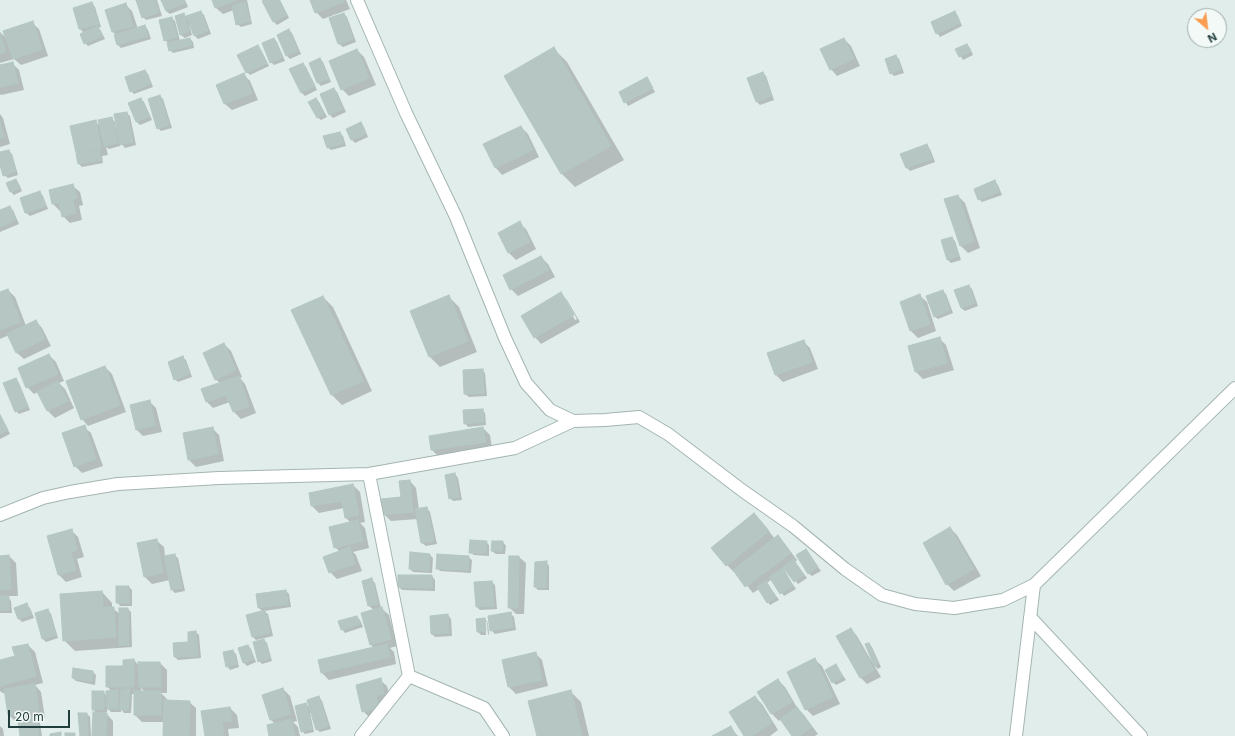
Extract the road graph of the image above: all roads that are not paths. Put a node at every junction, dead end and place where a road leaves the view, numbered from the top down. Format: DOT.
graph roads {
  1 [pos="357,0"];
  2 [pos="1235,388"];
  3 [pos="574,421"];
  4 [pos="369,474"];
  5 [pos="0,515"];
  6 [pos="1034,585"];
  7 [pos="1030,617"];
  8 [pos="409,676"];
  9 [pos="360,736"];
  10 [pos="503,736"];
  11 [pos="1016,736"];
  12 [pos="1141,736"];
  1 -- 3 [label="street"];
  2 -- 6 [label="street"];
  3 -- 4 [label="street"];
  3 -- 6 [label="street"];
  4 -- 5 [label="street"];
  4 -- 8 [label="street"];
  6 -- 7 [label="street"];
  7 -- 11 [label="street"];
  7 -- 12 [label="street"];
  8 -- 9 [label="street"];
  8 -- 10 [label="street"];
}
